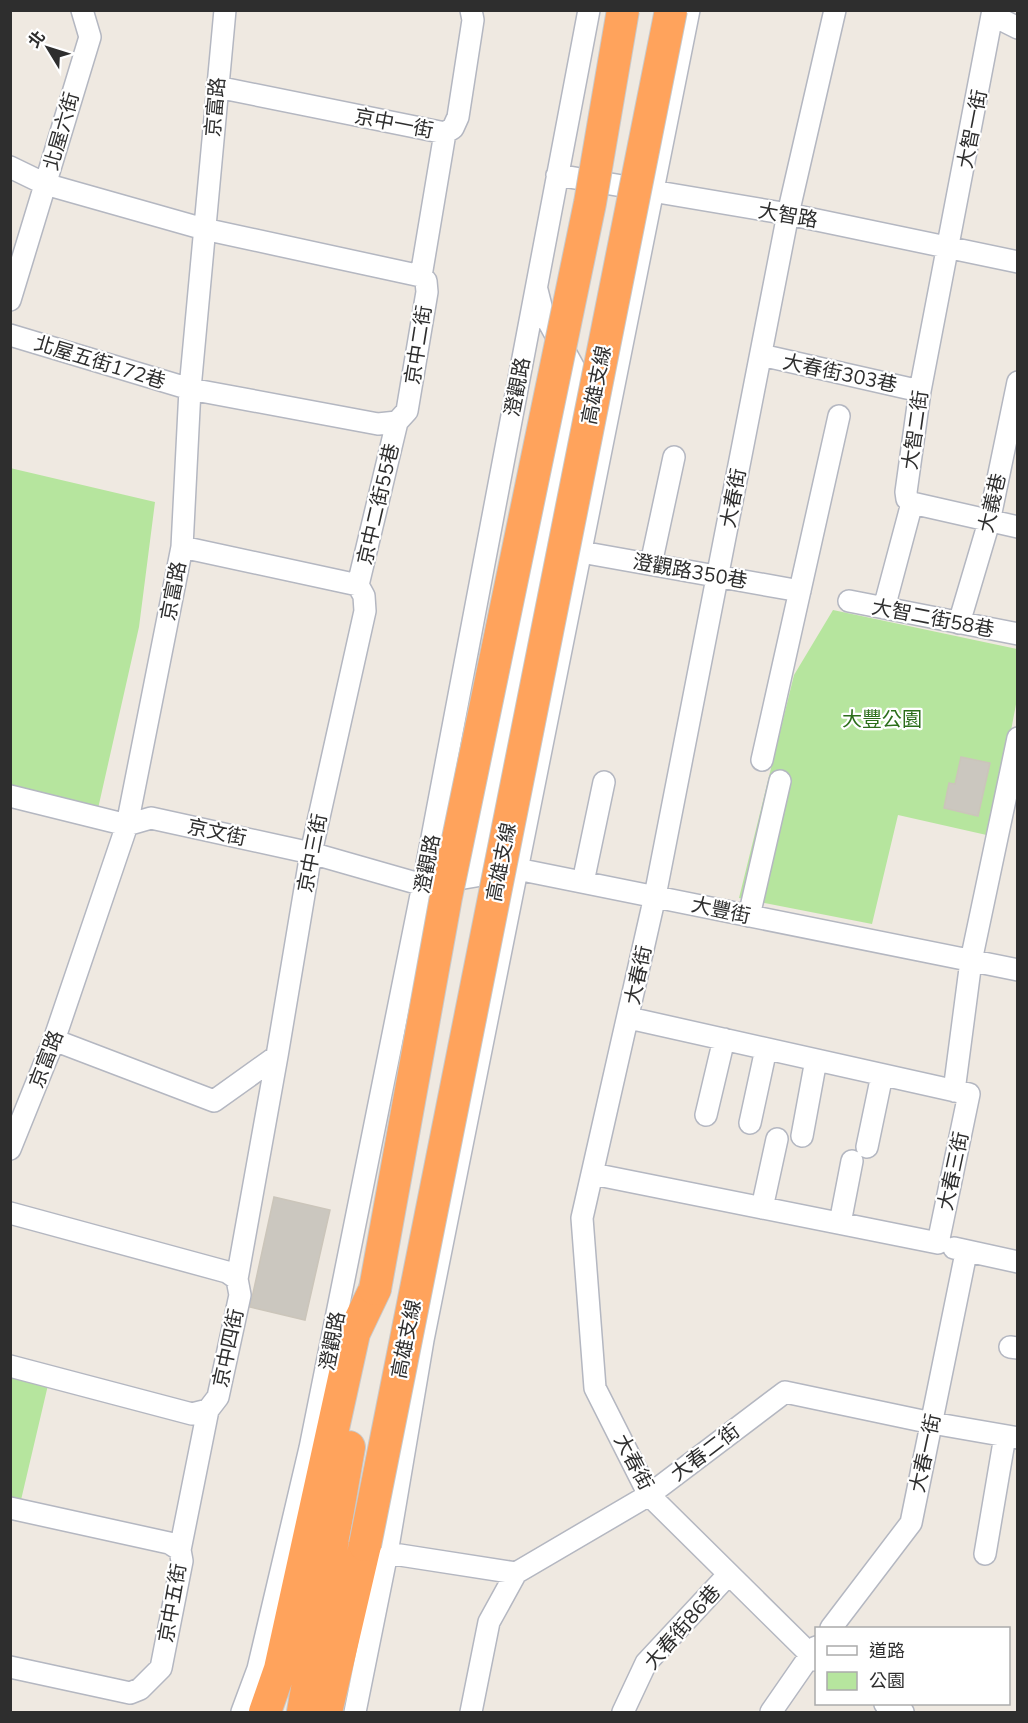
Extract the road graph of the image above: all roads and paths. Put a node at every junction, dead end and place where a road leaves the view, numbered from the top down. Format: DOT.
graph roads {
  1 [pos="82,10"];
  2 [pos="225,10"];
  3 [pos="471,10"];
  4 [pos="589,10"];
  5 [pos="623,10"];
  6 [pos="671,10"];
  7 [pos="689,10"];
  8 [pos="835,10"];
  9 [pos="994,13"];
  10 [pos="1017,28"];
  11 [pos="217,87"];
  12 [pos="445,133"];
  13 [pos="10,167"];
  14 [pos="557,175"];
  15 [pos="45,184"];
  16 [pos="653,194"];
  17 [pos="788,214"];
  18 [pos="204,229"];
  19 [pos="949,248"];
  20 [pos="1017,262"];
  21 [pos="421,276"];
  22 [pos="536,286"];
  23 [pos="10,300"];
  24 [pos="10,335"];
  25 [pos="761,356"];
  26 [pos="1017,382"];
  27 [pos="190,389"];
  28 [pos="920,391"];
  29 [pos="839,416"];
  30 [pos="397,422"];
  31 [pos="674,457"];
  32 [pos="912,503"];
  33 [pos="989,522"];
  34 [pos="1017,527"];
  35 [pos="182,547"];
  36 [pos="581,552"];
  37 [pos="651,564"];
  38 [pos="718,575"];
  39 [pos="358,585"];
  40 [pos="800,591"];
  41 [pos="849,601"];
  42 [pos="884,608"];
  43 [pos="959,623"];
  44 [pos="1017,634"];
  45 [pos="1017,738"];
  46 [pos="762,760"];
  47 [pos="780,781"];
  48 [pos="604,782"];
  49 [pos="10,796"];
  50 [pos="1011,807"];
  51 [pos="127,825"];
  52 [pos="311,853"];
  53 [pos="518,869"];
  54 [pos="474,876"];
  55 [pos="583,882"];
  56 [pos="423,885"];
  57 [pos="655,896"];
  58 [pos="750,916"];
  59 [pos="971,961"];
  60 [pos="1017,970"];
  61 [pos="629,1018"];
  62 [pos="724,1039"];
  63 [pos="54,1040"];
  64 [pos="766,1049"];
  65 [pos="276,1056"];
  66 [pos="816,1060"];
  67 [pos="882,1075"];
  68 [pos="954,1091"];
  69 [pos="706,1115"];
  70 [pos="750,1124"];
  71 [pos="802,1136"];
  72 [pos="777,1139"];
  73 [pos="10,1149"];
  74 [pos="592,1174"];
  75 [pos="762,1208"];
  76 [pos="10,1213"];
  77 [pos="840,1223"];
  78 [pos="938,1243"];
  79 [pos="966,1253"];
  80 [pos="1017,1262"];
  81 [pos="237,1279"];
  82 [pos="375,1289"];
  83 [pos="10,1366"];
  84 [pos="208,1410"];
  85 [pos="932,1424"];
  86 [pos="1011,1437"];
  87 [pos="649,1495"];
  88 [pos="10,1508"];
  89 [pos="376,1549"];
  90 [pos="180,1550"];
  91 [pos="985,1554"];
  92 [pos="516,1573"];
  93 [pos="728,1575"];
  94 [pos="832,1627"];
  95 [pos="814,1654"];
  96 [pos="10,1667"];
  97 [pos="887,1705"];
  98 [pos="242,1713"];
  99 [pos="265,1713"];
  100 [pos="303,1713"];
  101 [pos="326,1713"];
  102 [pos="340,1713"];
  103 [pos="355,1713"];
  104 [pos="471,1713"];
  105 [pos="623,1713"];
  106 [pos="771,1713"];
  107 [pos="903,1713"];
  1 -- 15 [label="street, 北屋六街"];
  2 -- 11 [label="street, 京富路"];
  3 -- 12 [label="street, 京中一街"];
  4 -- 14 [label="street, 澄觀路"];
  5 -- 82 [label="highway, 高雄支線, bridge"];
  6 -- 89 [label="highway, 高雄支線, bridge"];
  7 -- 16 [label="street"];
  8 -- 17 [label="street"];
  9 -- 10 [label="street"];
  9 -- 19 [label="street, 大智一街"];
  11 -- 12 [label="street, 京中一街"];
  11 -- 18 [label="street, 京富路"];
  12 -- 21 [label="street"];
  13 -- 15 [label="street, 京中二街"];
  14 -- 16 [label="street, 大智路"];
  14 -- 22 [label="street, 澄觀路"];
  15 -- 18 [label="street, 京中二街"];
  15 -- 23 [label="street, 北屋六街"];
  16 -- 17 [label="street, 大智路"];
  16 -- 36 [label="street"];
  17 -- 19 [label="street, 大智路"];
  17 -- 25 [label="street, 大春街"];
  18 -- 21 [label="street, 京中二街"];
  18 -- 27 [label="street, 京富路"];
  19 -- 20 [label="street, 大智路"];
  19 -- 28 [label="street, 大智二街"];
  21 -- 30 [label="street, 京中二街"];
  22 -- 54 [label="street"];
  22 -- 56 [label="street, 澄觀路"];
  24 -- 27 [label="street, 北屋五街172巷"];
  25 -- 28 [label="street, 大春街303巷"];
  25 -- 38 [label="street, 大春街"];
  26 -- 33 [label="street, 大義巷"];
  27 -- 30 [label="street"];
  27 -- 35 [label="street, 京富路"];
  28 -- 32 [label="street, 大智二街"];
  29 -- 40 [label="street"];
  30 -- 39 [label="street, 京中二街55巷"];
  31 -- 37 [label="street"];
  32 -- 33 [label="street"];
  32 -- 42 [label="street"];
  33 -- 34 [label="street"];
  33 -- 43 [label="street, 大義巷"];
  35 -- 39 [label="street"];
  35 -- 51 [label="street, 京富路"];
  36 -- 37 [label="street, 澄觀路350巷"];
  36 -- 53 [label="street"];
  37 -- 38 [label="street, 澄觀路350巷"];
  38 -- 40 [label="street, 澄觀路350巷"];
  38 -- 57 [label="street, 大春街"];
  39 -- 52 [label="street, 京中三街"];
  40 -- 46 [label="street"];
  41 -- 42 [label="street, 大智二街58巷"];
  42 -- 43 [label="street, 大智二街58巷"];
  43 -- 44 [label="street, 大智二街58巷"];
  45 -- 50 [label="street"];
  47 -- 58 [label="street"];
  48 -- 55 [label="street"];
  49 -- 51 [label="street, 京文街"];
  50 -- 59 [label="street"];
  51 -- 52 [label="street, 京文街"];
  51 -- 63 [label="street, 京富路"];
  52 -- 56 [label="street, 京文街"];
  52 -- 65 [label="street, 京中三街"];
  53 -- 54 [label="street, 大豐街"];
  53 -- 55 [label="street, 大豐街"];
  53 -- 89 [label="street"];
  54 -- 56 [label="street, 大豐街"];
  55 -- 57 [label="street, 大豐街"];
  56 -- 98 [label="street, 澄觀路"];
  57 -- 58 [label="street, 大豐街"];
  57 -- 61 [label="street, 大春街"];
  58 -- 59 [label="street, 大豐街"];
  59 -- 60 [label="street, 大豐街"];
  59 -- 68 [label="street"];
  61 -- 62 [label="street"];
  61 -- 74 [label="street, 大春街"];
  62 -- 64 [label="street"];
  62 -- 69 [label="street"];
  63 -- 65 [label="street"];
  63 -- 73 [label="street, 京富路"];
  64 -- 66 [label="street"];
  64 -- 70 [label="street"];
  65 -- 81 [label="street, 京中三街"];
  66 -- 67 [label="street"];
  66 -- 71 [label="street"];
  67 -- 68 [label="street"];
  67 -- 77 [label="street"];
  68 -- 78 [label="street, 大春三街"];
  72 -- 75 [label="street"];
  74 -- 75 [label="street"];
  74 -- 87 [label="street, 大春街"];
  75 -- 77 [label="street"];
  76 -- 81 [label="street, 京中四街"];
  77 -- 78 [label="street"];
  78 -- 79 [label="street"];
  79 -- 80 [label="street"];
  79 -- 85 [label="street, 大春一街"];
  81 -- 84 [label="street, 京中四街"];
  82 -- 99 [label="highway"];
  82 -- 100 [label="highway, 高雄支線"];
  83 -- 84 [label="street, 京中四街"];
  84 -- 90 [label="street"];
  85 -- 86 [label="street, 大春二街"];
  85 -- 87 [label="street, 大春二街"];
  85 -- 94 [label="street, 大春一街"];
  86 -- 91 [label="street"];
  87 -- 92 [label="street, 大春二街"];
  87 -- 93 [label="street, 大春街"];
  88 -- 90 [label="street, 京中五街"];
  89 -- 92 [label="street"];
  89 -- 101 [label="highway, 高雄支線"];
  89 -- 102 [label="highway"];
  89 -- 103 [label="street"];
  90 -- 96 [label="street, 京中五街"];
  92 -- 104 [label="street"];
  93 -- 95 [label="street, 大春街"];
  93 -- 105 [label="street, 大春街86巷"];
  95 -- 106 [label="street"];
  97 -- 107 [label="street"];
}
